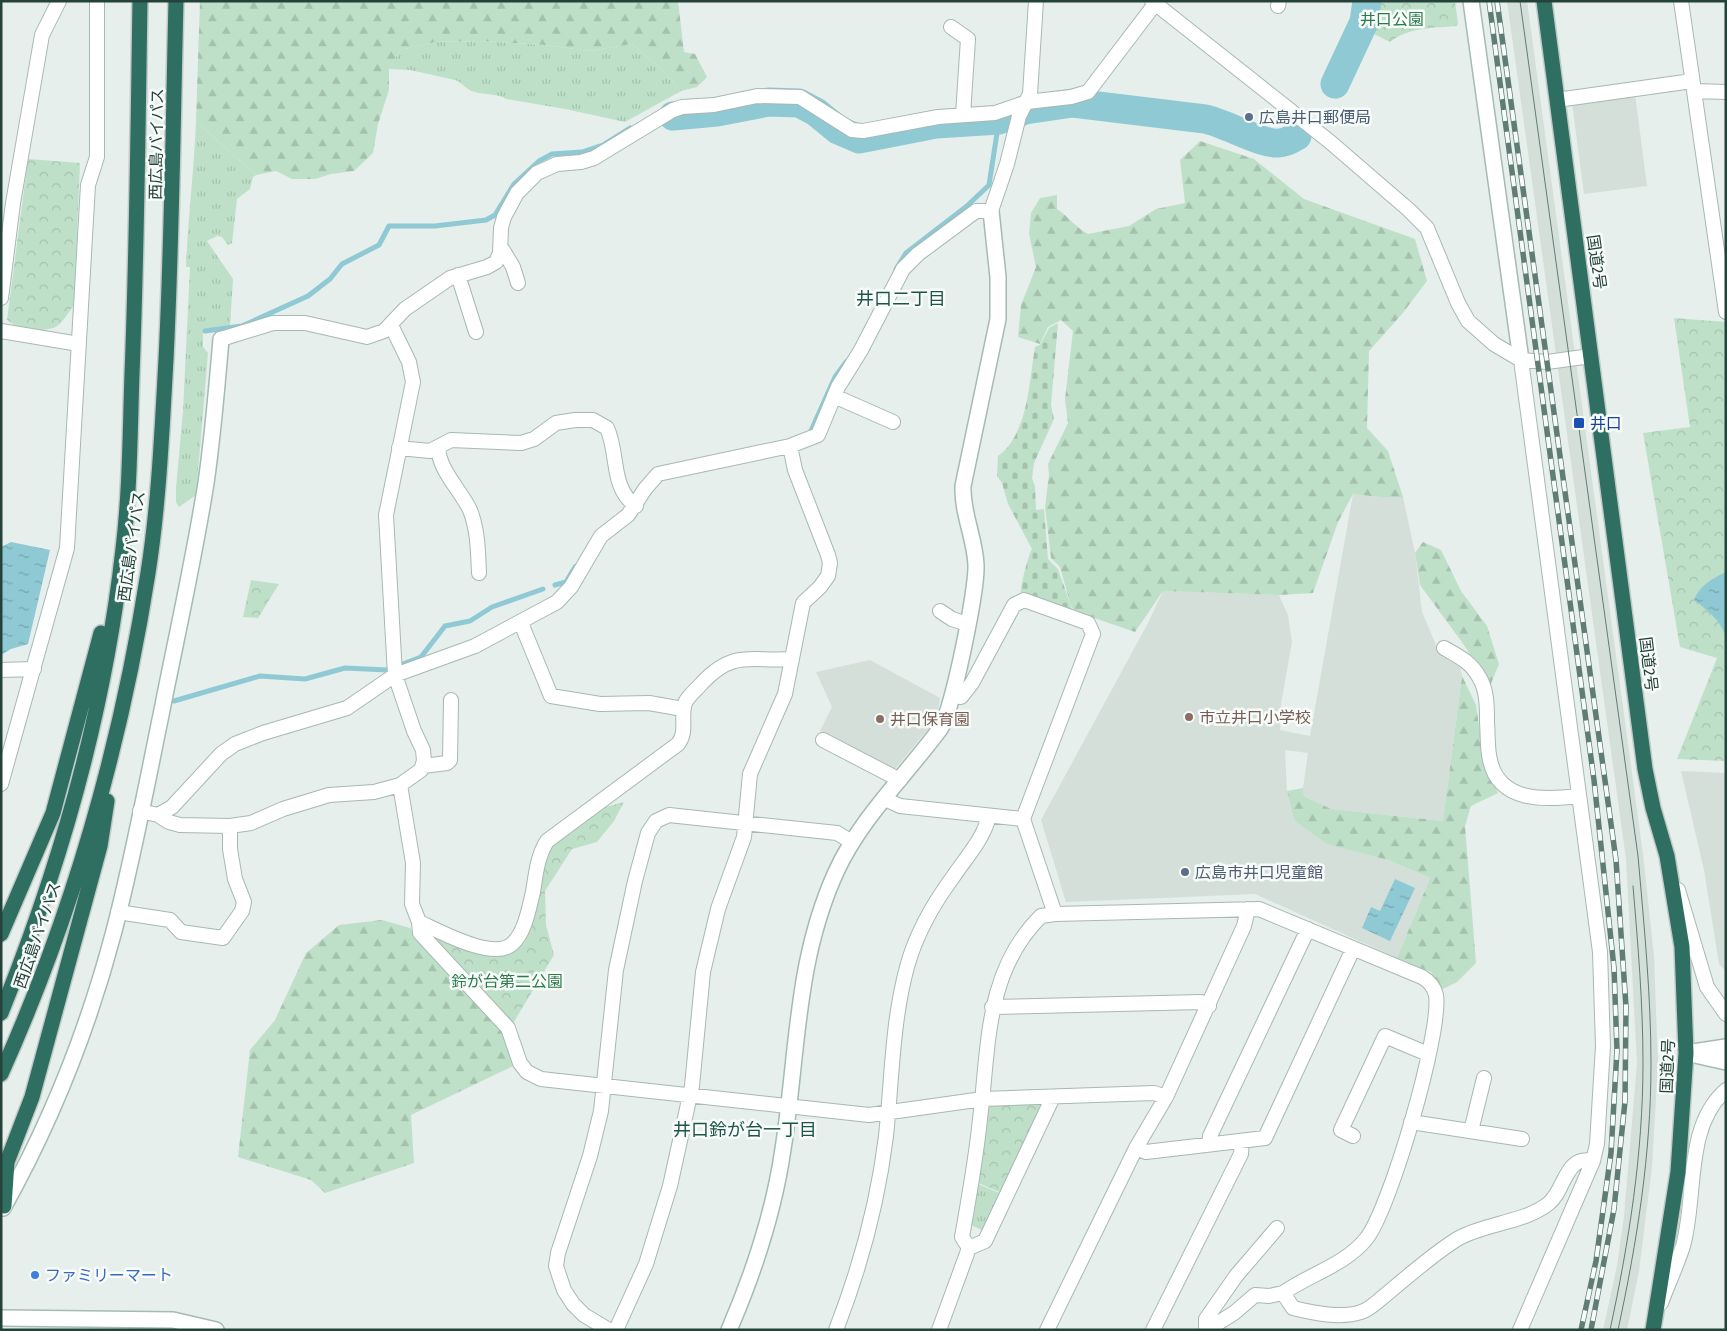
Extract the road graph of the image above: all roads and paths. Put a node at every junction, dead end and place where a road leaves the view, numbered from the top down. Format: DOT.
graph roads {
  1 [pos="59,1"];
  2 [pos="97,1"];
  3 [pos="135,1"];
  4 [pos="140,1"];
  5 [pos="176,1"];
  6 [pos="1036,1"];
  7 [pos="1471,1"];
  8 [pos="1544,1"];
  9 [pos="1681,1"];
  10 [pos="1153,2"];
  11 [pos="951,27"];
  12 [pos="139,44"];
  13 [pos="1693,86"];
  14 [pos="1726,92"];
  15 [pos="1557,100"];
  16 [pos="1024,108"];
  17 [pos="964,115"];
  18 [pos="7,202"];
  19 [pos="991,211"];
  20 [pos="501,248"];
  21 [pos="458,275"];
  22 [pos="518,283"];
  23 [pos="1,298"];
  24 [pos="1726,312"];
  25 [pos="392,325"];
  26 [pos="1,331"];
  27 [pos="476,332"];
  28 [pos="221,339"];
  29 [pos="79,344"];
  30 [pos="1592,356"];
  31 [pos="1521,360"];
  32 [pos="834,396"];
  33 [pos="893,422"];
  34 [pos="790,446"];
  35 [pos="399,448"];
  36 [pos="438,448"];
  37 [pos="636,506"];
  38 [pos="123,549"];
  39 [pos="479,572"];
  40 [pos="940,611"];
  41 [pos="521,623"];
  42 [pos="966,624"];
  43 [pos="1444,648"];
  44 [pos="791,660"];
  45 [pos="34,669"];
  46 [pos="1,670"];
  47 [pos="395,670"];
  48 [pos="952,696"];
  49 [pos="451,700"];
  50 [pos="683,709"];
  51 [pos="119,718"];
  52 [pos="823,740"];
  53 [pos="423,766"];
  54 [pos="900,780"];
  55 [pos="1,784"];
  56 [pos="400,786"];
  57 [pos="1579,796"];
  58 [pos="885,799"];
  59 [pos="140,811"];
  60 [pos="158,815"];
  61 [pos="989,816"];
  62 [pos="1023,819"];
  63 [pos="746,823"];
  64 [pos="230,826"];
  65 [pos="1663,841"];
  66 [pos="852,842"];
  67 [pos="1248,909"];
  68 [pos="118,912"];
  69 [pos="1055,914"];
  70 [pos="419,922"];
  71 [pos="1308,929"];
  72 [pos="1,934"];
  73 [pos="1353,949"];
  74 [pos="1209,1006"];
  75 [pos="992,1007"];
  76 [pos="1,1013"];
  77 [pos="1726,1014"];
  78 [pos="1726,1047"];
  79 [pos="1686,1053"];
  80 [pos="1428,1054"];
  81 [pos="1726,1062"];
  82 [pos="1,1074"];
  83 [pos="1484,1078"];
  84 [pos="606,1084"];
  85 [pos="1726,1090"];
  86 [pos="690,1095"];
  87 [pos="1053,1097"];
  88 [pos="1166,1097"];
  89 [pos="983,1100"];
  90 [pos="789,1105"];
  91 [pos="888,1113"];
  92 [pos="1411,1122"];
  93 [pos="1471,1130"];
  94 [pos="1353,1136"];
  95 [pos="1522,1139"];
  96 [pos="1242,1142"];
  97 [pos="1209,1144"];
  98 [pos="1136,1148"];
  99 [pos="1593,1161"];
  100 [pos="3,1208"];
  101 [pos="1276,1228"];
  102 [pos="969,1248"];
  103 [pos="1283,1292"];
  104 [pos="1,1318"];
  105 [pos="1654,1323"];
  106 [pos="183,1325"];
  107 [pos="216,1330"];
  108 [pos="609,1330"];
  109 [pos="616,1330"];
  110 [pos="729,1330"];
  111 [pos="836,1330"];
  112 [pos="939,1330"];
  113 [pos="1047,1330"];
  114 [pos="1153,1330"];
  115 [pos="1206,1330"];
  116 [pos="1520,1330"];
  1 -- 18 [label="street"];
  2 -- 29 [label="street"];
  3 -- 12 [label="highway"];
  4 -- 12 [label="highway, 西広島バイパス"];
  5 -- 51 [label="highway, 西広島バイパス"];
  6 -- 16 [label="street"];
  7 -- 31 [label="street"];
  8 -- 15 [label="highway, 国道2号"];
  9 -- 13 [label="street"];
  10 -- 16 [label="street"];
  10 -- 31 [label="street"];
  11 -- 17 [label="street"];
  12 -- 38 [label="highway, 西広島バイパス"];
  13 -- 14 [label="street"];
  13 -- 15 [label="street"];
  13 -- 24 [label="street"];
  15 -- 30 [label="highway, 国道2号"];
  16 -- 17 [label="street"];
  16 -- 19 [label="street"];
  17 -- 20 [label="street"];
  18 -- 23 [label="street"];
  19 -- 32 [label="street"];
  19 -- 42 [label="street"];
  20 -- 21 [label="street"];
  20 -- 22 [label="street"];
  21 -- 25 [label="street"];
  21 -- 27 [label="street"];
  25 -- 28 [label="street"];
  25 -- 35 [label="street"];
  26 -- 29 [label="street"];
  28 -- 59 [label="street"];
  29 -- 45 [label="street"];
  30 -- 31 [label="street"];
  30 -- 65 [label="highway, 国道2号"];
  31 -- 57 [label="street"];
  32 -- 33 [label="street"];
  32 -- 34 [label="street"];
  34 -- 37 [label="street"];
  34 -- 44 [label="street"];
  35 -- 36 [label="street"];
  35 -- 47 [label="street"];
  36 -- 37 [label="street"];
  36 -- 39 [label="street"];
  37 -- 41 [label="street"];
  38 -- 72 [label="highway"];
  38 -- 76 [label="highway, 西広島バイパス"];
  40 -- 42 [label="street"];
  41 -- 47 [label="street"];
  41 -- 50 [label="street"];
  42 -- 48 [label="street"];
  43 -- 57 [label="street"];
  44 -- 50 [label="street"];
  44 -- 63 [label="street"];
  45 -- 46 [label="street"];
  45 -- 55 [label="street"];
  47 -- 53 [label="street"];
  47 -- 60 [label="street"];
  48 -- 54 [label="street"];
  48 -- 62 [label="street"];
  49 -- 53 [label="street"];
  50 -- 70 [label="street"];
  51 -- 82 [label="highway, 西広島バイパス"];
  51 -- 100 [label="highway"];
  52 -- 54 [label="street"];
  53 -- 56 [label="street"];
  54 -- 58 [label="street"];
  56 -- 64 [label="street"];
  56 -- 70 [label="street"];
  57 -- 99 [label="street"];
  58 -- 61 [label="street"];
  58 -- 66 [label="street"];
  59 -- 60 [label="street"];
  59 -- 68 [label="street"];
  60 -- 64 [label="street"];
  61 -- 62 [label="street"];
  61 -- 91 [label="street"];
  62 -- 69 [label="street"];
  63 -- 66 [label="street"];
  63 -- 84 [label="street"];
  63 -- 86 [label="street"];
  64 -- 68 [label="street"];
  65 -- 77 [label="street"];
  65 -- 79 [label="highway, 国道2号"];
  66 -- 90 [label="street"];
  67 -- 69 [label="street"];
  67 -- 71 [label="street"];
  67 -- 74 [label="street"];
  68 -- 100 [label="street"];
  69 -- 75 [label="street"];
  70 -- 84 [label="street"];
  71 -- 73 [label="street"];
  71 -- 97 [label="street"];
  73 -- 80 [label="street"];
  73 -- 96 [label="street"];
  74 -- 75 [label="street"];
  74 -- 88 [label="street"];
  75 -- 89 [label="street"];
  78 -- 79 [label="street"];
  79 -- 81 [label="street"];
  79 -- 105 [label="highway, 国道2号"];
  80 -- 92 [label="street"];
  80 -- 94 [label="street"];
  83 -- 93 [label="street"];
  84 -- 86 [label="street"];
  84 -- 108 [label="street"];
  85 -- 105 [label="street"];
  86 -- 90 [label="street"];
  86 -- 109 [label="street"];
  87 -- 88 [label="street"];
  87 -- 89 [label="street"];
  87 -- 102 [label="street"];
  88 -- 98 [label="street"];
  89 -- 91 [label="street"];
  89 -- 102 [label="street"];
  90 -- 91 [label="street"];
  90 -- 110 [label="street"];
  91 -- 111 [label="street"];
  92 -- 93 [label="street"];
  92 -- 103 [label="street"];
  93 -- 95 [label="street"];
  96 -- 97 [label="street"];
  96 -- 114 [label="street"];
  97 -- 98 [label="street"];
  98 -- 113 [label="street"];
  99 -- 103 [label="street"];
  99 -- 116 [label="street"];
  101 -- 115 [label="street"];
  102 -- 112 [label="street"];
  103 -- 115 [label="street"];
  104 -- 106 [label="street"];
  106 -- 107 [label="street"];
}
